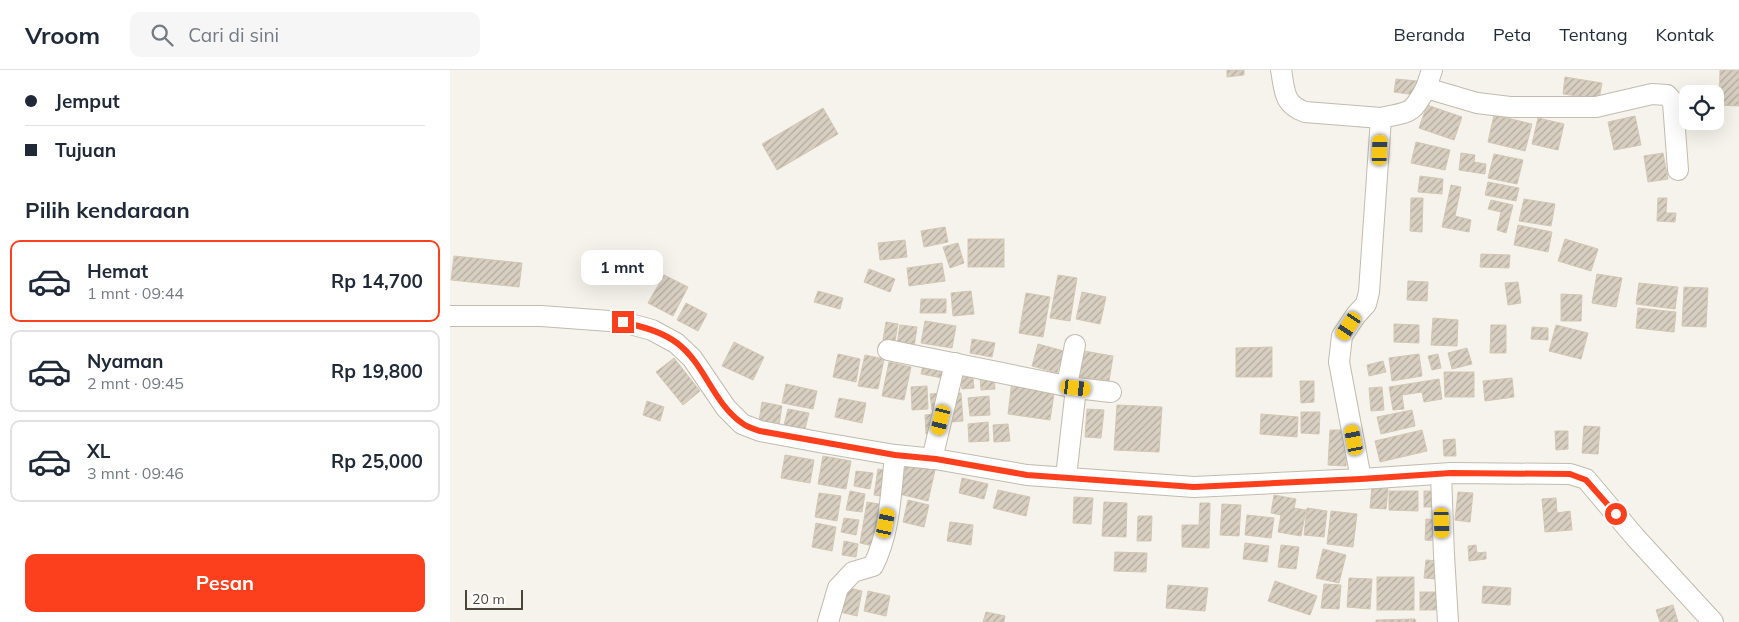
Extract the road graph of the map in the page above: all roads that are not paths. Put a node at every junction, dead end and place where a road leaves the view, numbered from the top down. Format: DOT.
graph roads {
  1 [pos="1281,70"];
  2 [pos="1429,79"];
  3 [pos="1381,118"];
  4 [pos="1678,170"];
  5 [pos="450,316"];
  6 [pos="1075,345"];
  7 [pos="888,350"];
  8 [pos="955,363"];
  9 [pos="1072,386"];
  10 [pos="1111,392"];
  11 [pos="895,455"];
  12 [pos="932,459"];
  13 [pos="1441,474"];
  14 [pos="1066,478"];
  15 [pos="1361,479"];
  16 [pos="828,622"];
  17 [pos="1448,622"];
  18 [pos="1712,622"];
  1 -- 3 [label="street"];
  2 -- 3 [label="street"];
  2 -- 4 [label="street"];
  3 -- 15 [label="street"];
  5 -- 11 [label="street"];
  6 -- 9 [label="street"];
  7 -- 8 [label="street"];
  8 -- 9 [label="street"];
  8 -- 12 [label="street"];
  9 -- 10 [label="street"];
  9 -- 14 [label="street"];
  11 -- 12 [label="street"];
  11 -- 16 [label="street"];
  12 -- 14 [label="street"];
  13 -- 15 [label="street"];
  13 -- 17 [label="street"];
  13 -- 18 [label="street"];
  14 -- 15 [label="street"];
}
